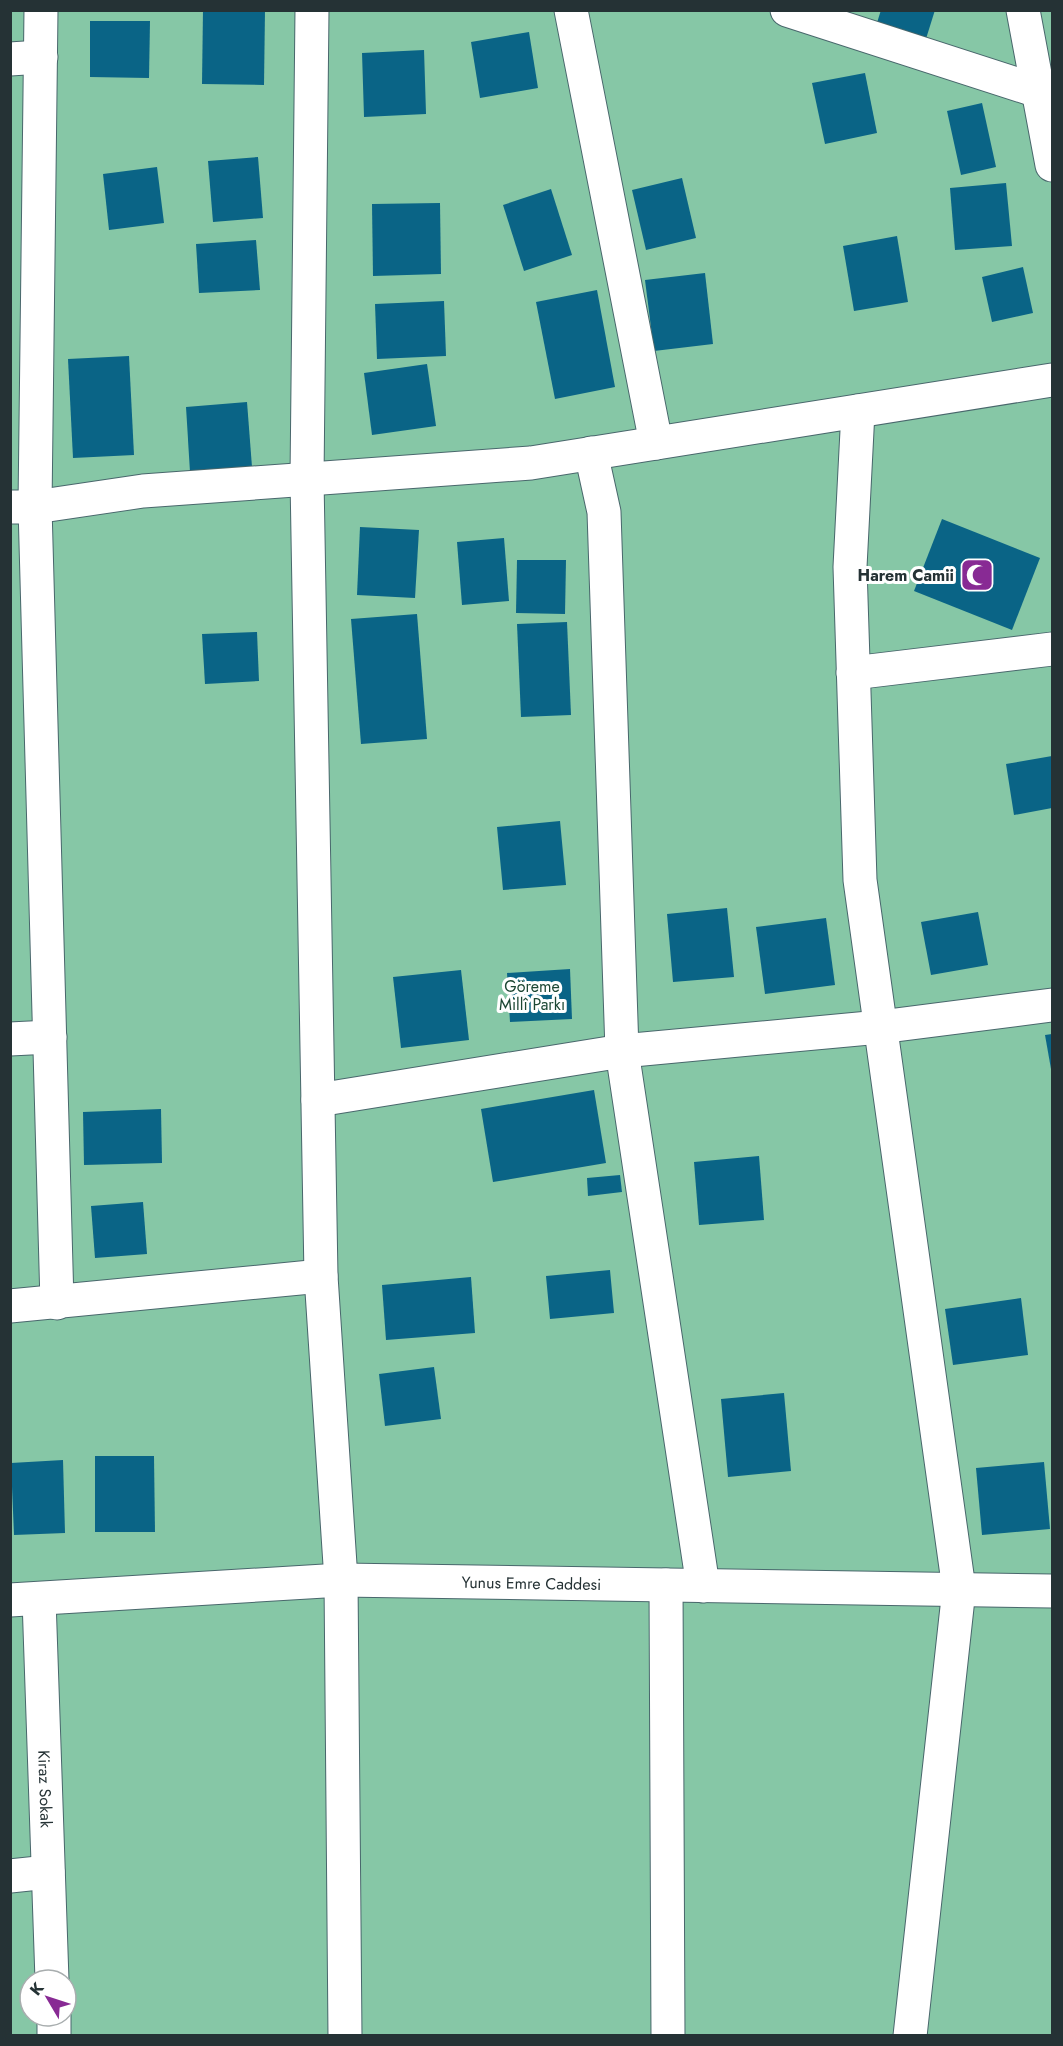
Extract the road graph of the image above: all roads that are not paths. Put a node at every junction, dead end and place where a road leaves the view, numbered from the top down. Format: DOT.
graph roads {
  1 [pos="41,10"];
  2 [pos="312,10"];
  3 [pos="571,10"];
  4 [pos="787,10"];
  5 [pos="1023,10"];
  6 [pos="26,58"];
  7 [pos="1045,90"];
  8 [pos="1053,165"];
  9 [pos="1053,380"];
  10 [pos="858,411"];
  11 [pos="656,443"];
  12 [pos="591,453"];
  13 [pos="307,479"];
  14 [pos="23,507"];
  15 [pos="1053,649"];
  16 [pos="853,674"];
  17 [pos="1053,1005"];
  18 [pos="880,1027"];
  19 [pos="50,1037"];
  20 [pos="10,1039"];
  21 [pos="622,1051"];
  22 [pos="318,1100"];
  23 [pos="321,1276"];
  24 [pos="57,1303"];
  25 [pos="10,1306"];
  26 [pos="341,1580"];
  27 [pos="666,1585"];
  28 [pos="703,1586"];
  29 [pos="959,1589"];
  30 [pos="1053,1592"];
  31 [pos="25,1600"];
  32 [pos="48,1872"];
  33 [pos="10,1876"];
  34 [pos="52,1968"];
  35 [pos="345,2036"];
  36 [pos="668,2036"];
  37 [pos="910,2036"];
  1 -- 6 [label="street"];
  2 -- 13 [label="street"];
  3 -- 11 [label="street"];
  4 -- 7 [label="street"];
  5 -- 7 [label="street"];
  6 -- 14 [label="street"];
  7 -- 8 [label="street"];
  9 -- 10 [label="street"];
  10 -- 11 [label="street"];
  10 -- 16 [label="street"];
  11 -- 12 [label="street"];
  12 -- 13 [label="street"];
  12 -- 21 [label="street"];
  13 -- 14 [label="street"];
  13 -- 22 [label="street"];
  14 -- 19 [label="street"];
  15 -- 16 [label="street"];
  16 -- 18 [label="street"];
  17 -- 18 [label="street"];
  18 -- 21 [label="street"];
  18 -- 29 [label="street"];
  19 -- 20 [label="street"];
  19 -- 24 [label="street"];
  21 -- 22 [label="street"];
  21 -- 28 [label="street"];
  22 -- 23 [label="street"];
  23 -- 24 [label="street"];
  23 -- 26 [label="street"];
  24 -- 25 [label="street"];
  26 -- 27 [label="street, Yunus Emre Caddesi"];
  26 -- 31 [label="street, Yunus Emre Caddesi"];
  26 -- 35 [label="street"];
  27 -- 28 [label="street, Yunus Emre Caddesi"];
  27 -- 36 [label="street"];
  28 -- 29 [label="street, Yunus Emre Caddesi"];
  29 -- 30 [label="street, Yunus Emre Caddesi"];
  29 -- 37 [label="street"];
  31 -- 32 [label="street, Kiraz Sokak"];
  32 -- 33 [label="street"];
  32 -- 34 [label="street, Kiraz Sokak"];
}
